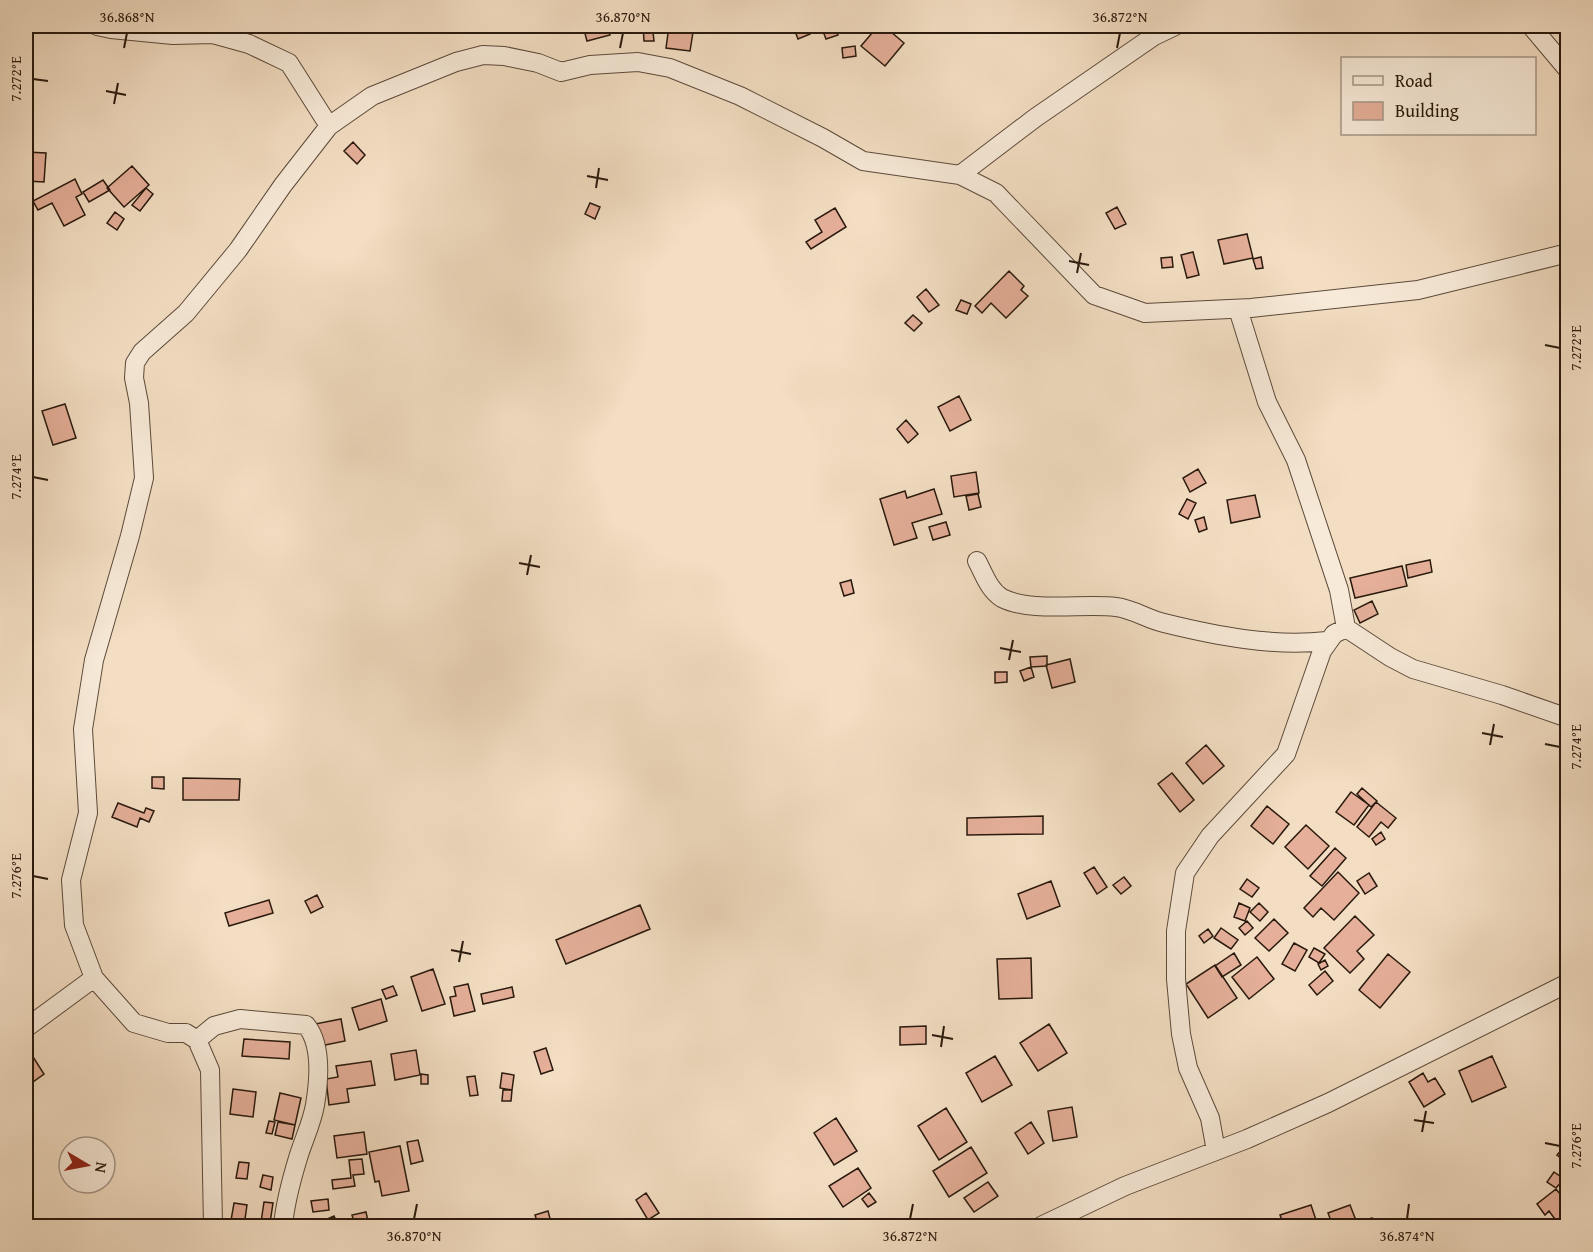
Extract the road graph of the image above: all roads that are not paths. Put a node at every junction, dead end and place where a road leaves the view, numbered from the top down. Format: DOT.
graph roads {
  1 [pos="97,26"];
  2 [pos="1175,26"];
  3 [pos="1531,26"];
  4 [pos="213,30"];
  5 [pos="1568,70"];
  6 [pos="329,126"];
  7 [pos="960,175"];
  8 [pos="1568,253"];
  9 [pos="1238,309"];
  10 [pos="977,561"];
  11 [pos="1346,628"];
  12 [pos="1327,641"];
  13 [pos="1568,718"];
  14 [pos="94,978"];
  15 [pos="1568,983"];
  16 [pos="26,1028"];
  17 [pos="197,1040"];
  18 [pos="1216,1151"];
  19 [pos="213,1227"];
  20 [pos="283,1227"];
  21 [pos="1041,1227"];
  1 -- 4 [label="street"];
  2 -- 7 [label="street"];
  3 -- 5 [label="street"];
  4 -- 6 [label="street"];
  6 -- 7 [label="street"];
  6 -- 14 [label="street"];
  7 -- 9 [label="street"];
  8 -- 9 [label="street"];
  9 -- 11 [label="street"];
  10 -- 12 [label="street"];
  11 -- 12 [label="street"];
  11 -- 13 [label="street"];
  12 -- 18 [label="street"];
  14 -- 16 [label="street"];
  14 -- 17 [label="street"];
  15 -- 18 [label="street"];
  17 -- 19 [label="street"];
  17 -- 20 [label="street"];
  18 -- 21 [label="street"];
}
